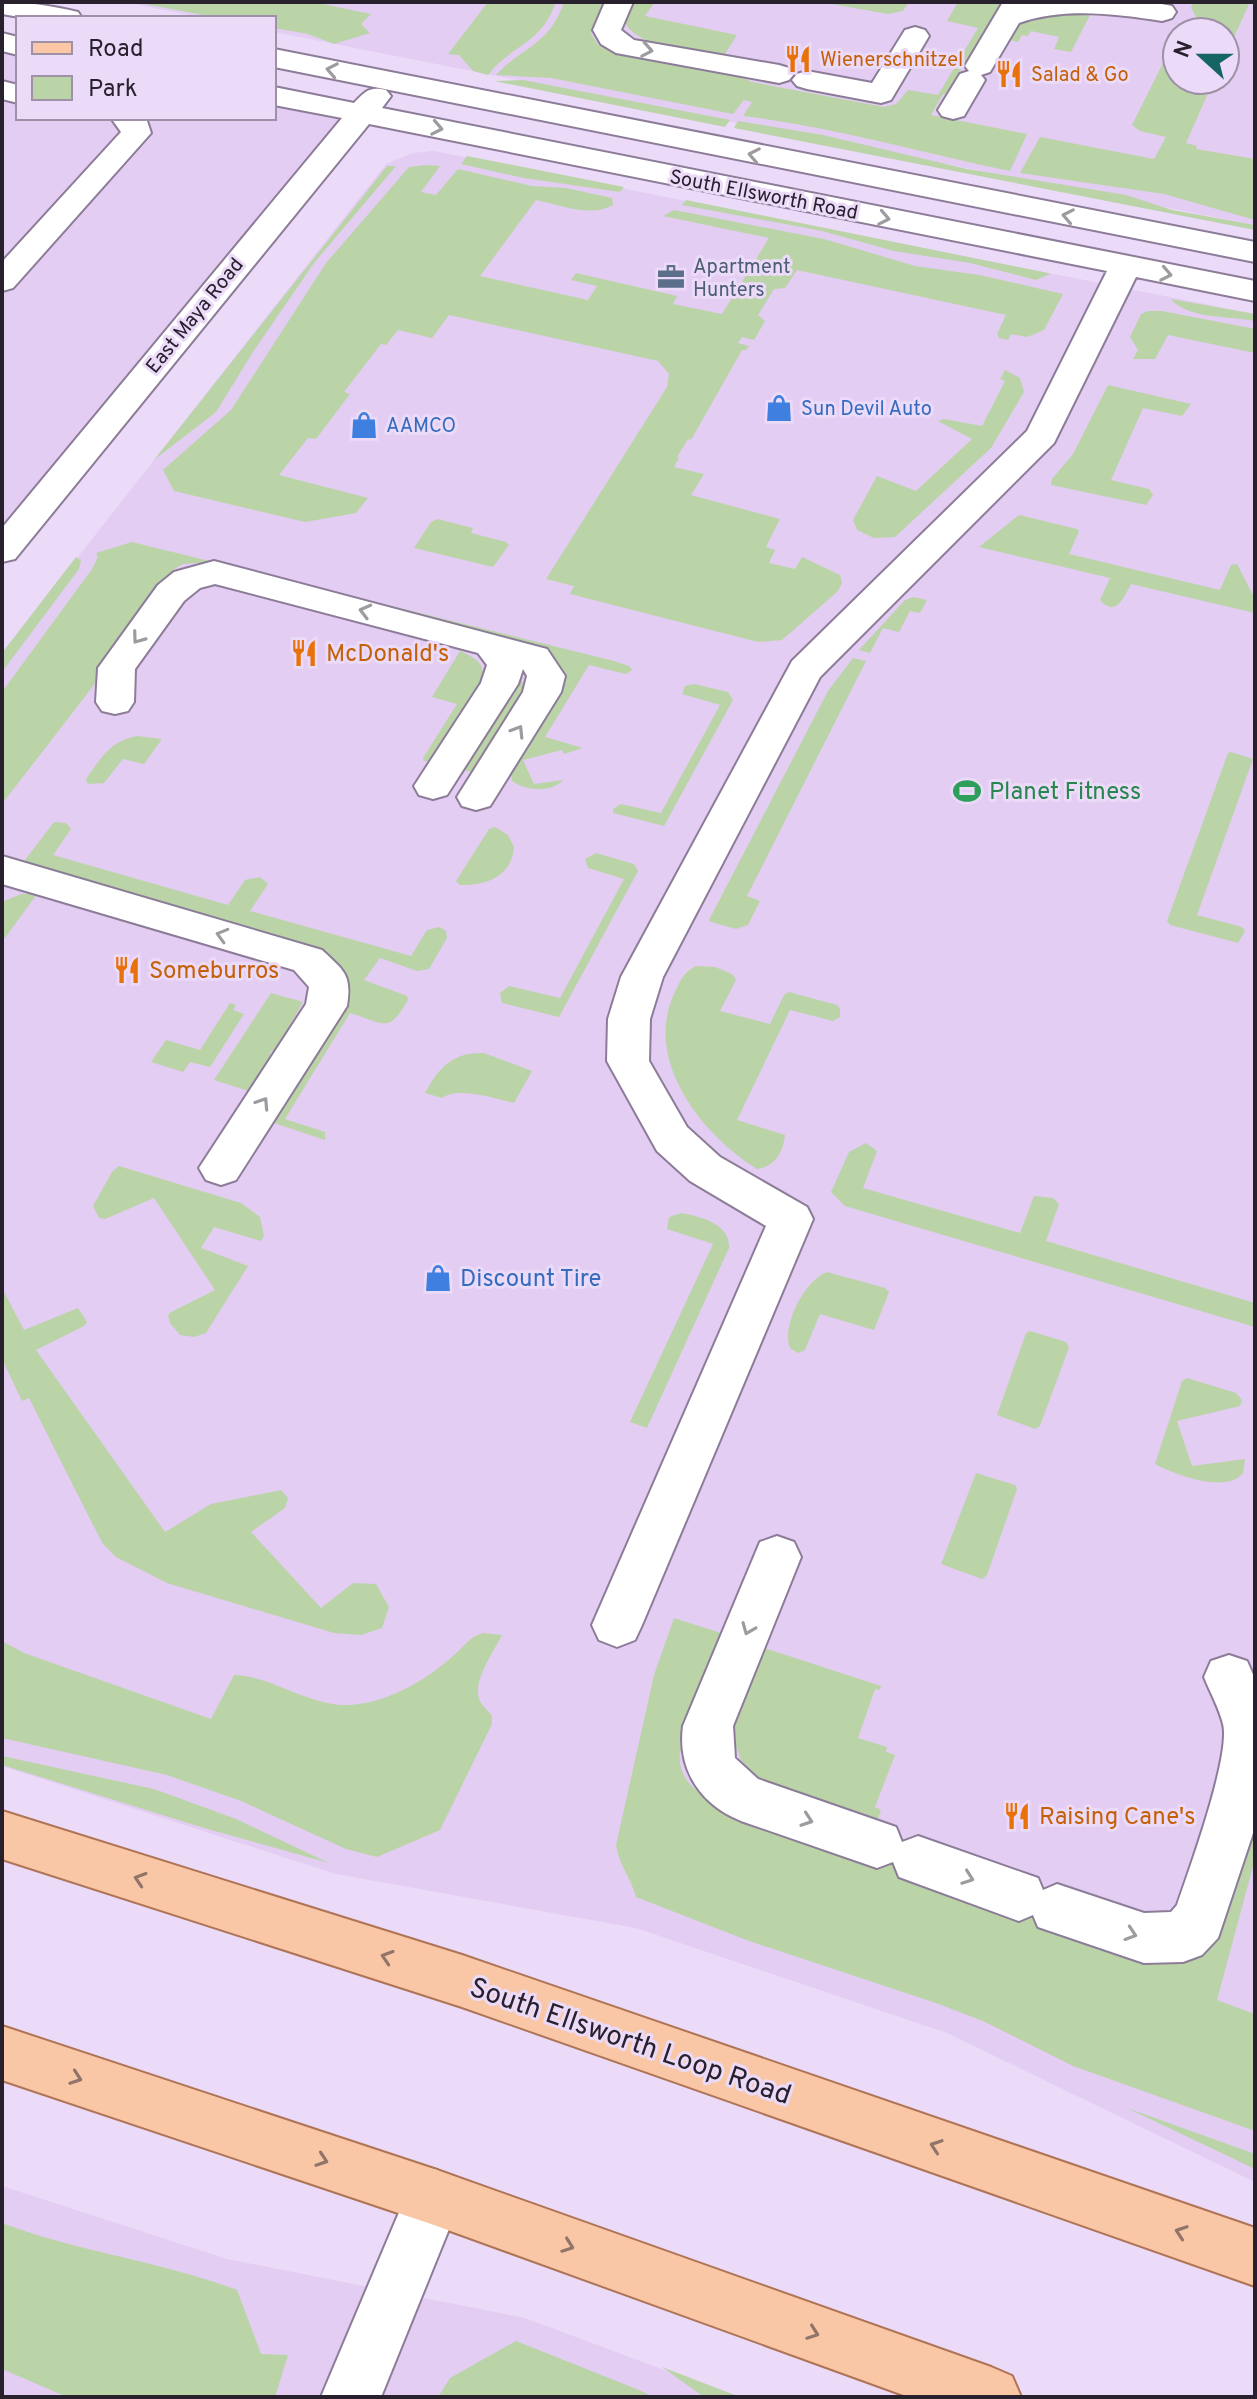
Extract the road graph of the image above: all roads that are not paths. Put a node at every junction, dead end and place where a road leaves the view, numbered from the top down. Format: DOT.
graph roads {
  1 [pos="619,2"];
  2 [pos="2,5"];
  3 [pos="1012,9"];
  4 [pos="1162,12"];
  5 [pos="58,16"];
  6 [pos="915,36"];
  7 [pos="276,58"];
  8 [pos="390,81"];
  9 [pos="276,96"];
  10 [pos="953,110"];
  11 [pos="360,113"];
  12 [pos="132,120"];
  13 [pos="1255,252"];
  14 [pos="1125,266"];
  15 [pos="2,281"];
  16 [pos="1255,291"];
  17 [pos="2,551"];
  18 [pos="491,644"];
  19 [pos="115,702"];
  20 [pos="433,786"];
  21 [pos="476,797"];
  22 [pos="2,870"];
  23 [pos="221,1168"];
  24 [pos="777,1557"];
  25 [pos="617,1625"];
  26 [pos="1229,1677"];
  27 [pos="2,1835"];
  28 [pos="2,2053"];
  29 [pos="434,2197"];
  30 [pos="1255,2257"];
  31 [pos="351,2397"];
  32 [pos="991,2397"];
  1 -- 6 [label="street, one-way"];
  2 -- 5 [label="street"];
  3 -- 4 [label="street"];
  3 -- 10 [label="street"];
  8 -- 7 [label="street, South Ellsworth Road, one-way"];
  8 -- 11 [label="street, East Maya Road"];
  13 -- 8 [label="street, South Ellsworth Road, one-way"];
  9 -- 11 [label="street, South Ellsworth Road"];
  11 -- 14 [label="street, South Ellsworth Road, one-way"];
  11 -- 17 [label="street, East Maya Road"];
  12 -- 15 [label="street"];
  14 -- 16 [label="street, South Ellsworth Road, one-way"];
  14 -- 25 [label="street"];
  18 -- 19 [label="street, one-way"];
  18 -- 20 [label="street"];
  21 -- 18 [label="street, one-way"];
  23 -- 22 [label="street, one-way"];
  24 -- 26 [label="street, one-way"];
  30 -- 27 [label="main road, South Ellsworth Loop Road, one-way"];
  28 -- 29 [label="main road, one-way"];
  29 -- 31 [label="street"];
  29 -- 32 [label="main road, one-way"];
}
